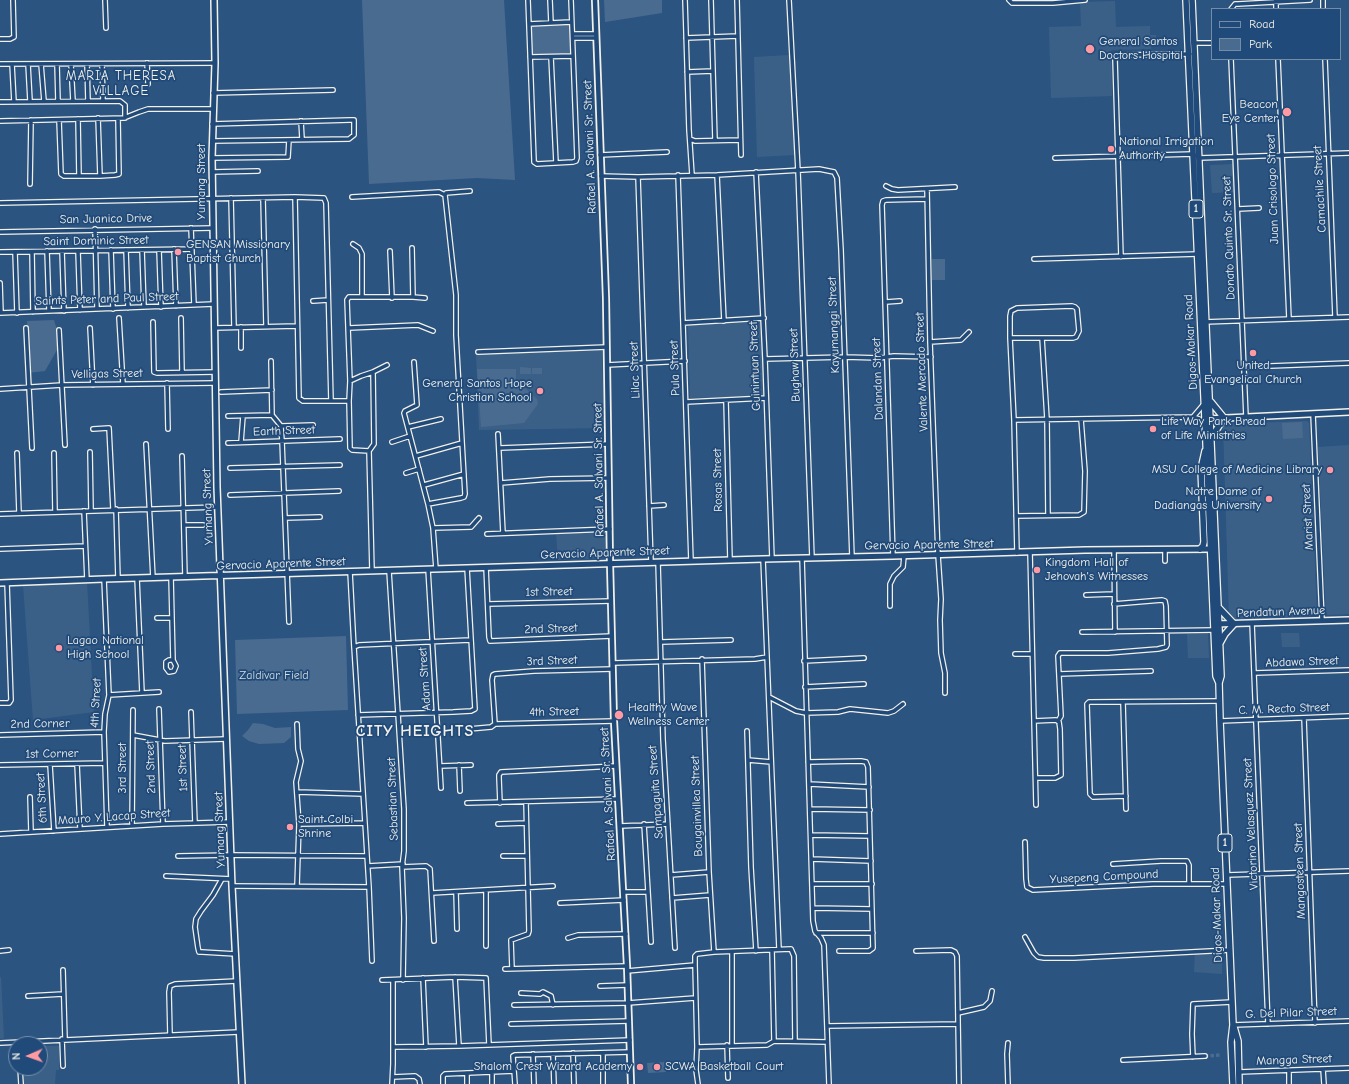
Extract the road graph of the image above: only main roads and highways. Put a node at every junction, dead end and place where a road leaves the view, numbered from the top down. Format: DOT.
graph roads {
  1 [pos="214,0"];
  2 [pos="1186,0"];
  3 [pos="1192,0"];
  4 [pos="1204,322"];
  5 [pos="1207,401"];
  6 [pos="1349,412"];
  7 [pos="1208,418"];
  8 [pos="1224,418"];
  9 [pos="1212,438"];
  10 [pos="1206,443"];
  11 [pos="1200,549"];
  12 [pos="1211,549"];
  13 [pos="221,576"];
  14 [pos="0,584"];
  15 [pos="1218,607"];
  16 [pos="1349,620"];
  17 [pos="1234,624"];
  18 [pos="1216,626"];
  19 [pos="1220,643"];
  20 [pos="1219,683"];
  21 [pos="1233,1025"];
  22 [pos="242,1084"];
  23 [pos="1233,1084"];
  24 [pos="1240,1084"];
  1 -- 13 [label="main road, Yumang Street"];
  2 -- 4 [label="main road, Digos-Makar Road / 1"];
  3 -- 4 [label="main road, Digos-Makar Road / 1"];
  4 -- 5 [label="main road, Digos-Makar Road / 1"];
  5 -- 7 [label="main road, Digos-Makar Road / 1"];
  5 -- 8 [label="main road"];
  6 -- 8 [label="main road"];
  7 -- 8 [label="main road"];
  7 -- 9 [label="main road, Digos-Makar Road / 1"];
  7 -- 10 [label="main road, Digos-Makar Road / 1"];
  8 -- 9 [label="main road"];
  9 -- 15 [label="main road, Digos-Makar Road / 1"];
  10 -- 11 [label="main road"];
  10 -- 12 [label="main road, Digos-Makar Road / 1"];
  11 -- 12 [label="main road, Gervacio Aparente Street"];
  11 -- 13 [label="main road, Gervacio Aparente Street"];
  12 -- 18 [label="main road, Digos-Makar Road / 1"];
  13 -- 14 [label="main road, Gervacio Aparente Street"];
  13 -- 22 [label="main road, Yumang Street"];
  15 -- 17 [label="main road"];
  15 -- 18 [label="main road, Digos-Makar Road / 1"];
  16 -- 17 [label="main road, Pendatun Avenue"];
  17 -- 18 [label="main road, Pendatun Avenue"];
  17 -- 19 [label="main road"];
  18 -- 19 [label="main road, Digos-Makar Road / 1"];
  18 -- 20 [label="main road, Digos-Makar Road / 1"];
  19 -- 20 [label="main road, Digos-Makar Road / 1"];
  20 -- 21 [label="main road, Digos-Makar Road / 1"];
  21 -- 23 [label="main road, Digos-Makar Road / 1"];
  21 -- 24 [label="main road, Digos-Makar Road / 1"];
}
